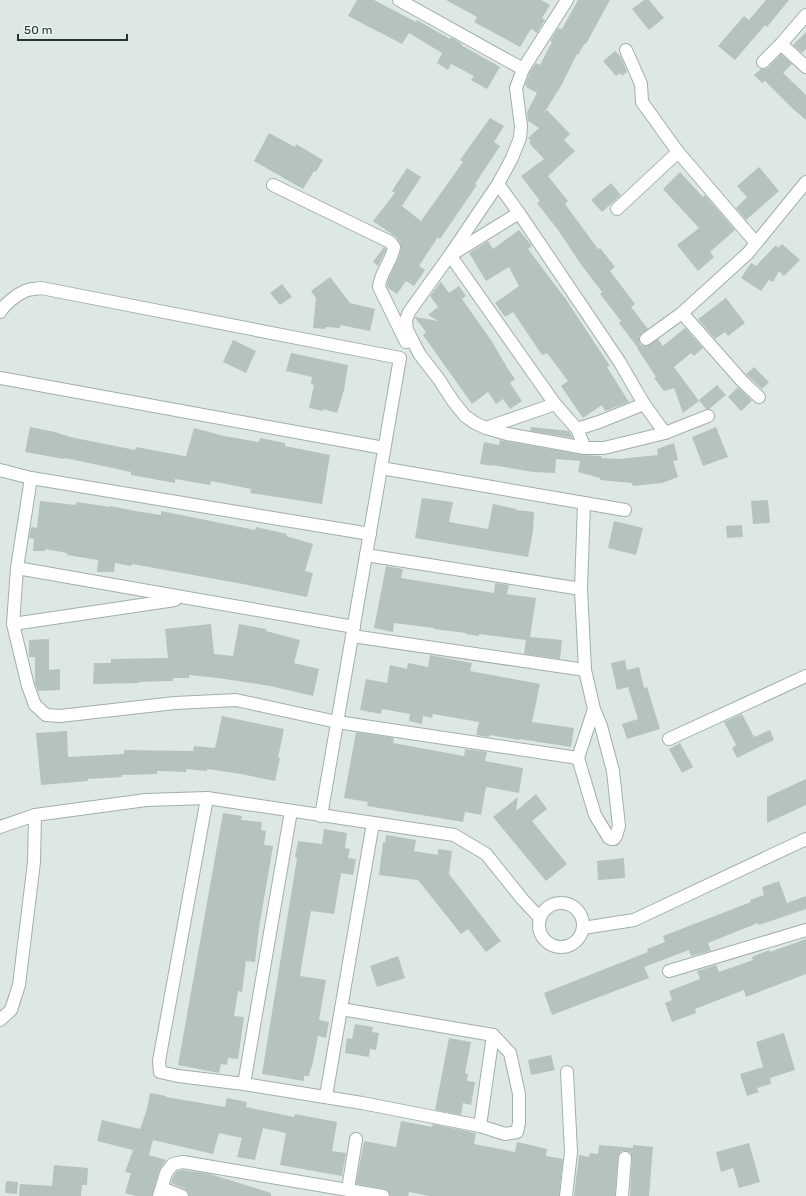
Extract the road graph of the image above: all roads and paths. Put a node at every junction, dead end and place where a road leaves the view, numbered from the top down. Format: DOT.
graph roads {
  1 [pos="399,0"];
  2 [pos="567,0"];
  3 [pos="806,15"];
  4 [pos="782,44"];
  5 [pos="626,50"];
  6 [pos="764,62"];
  7 [pos="806,67"];
  8 [pos="524,69"];
  9 [pos="678,152"];
  10 [pos="498,184"];
  11 [pos="273,185"];
  12 [pos="804,190"];
  13 [pos="617,209"];
  14 [pos="519,213"];
  15 [pos="756,243"];
  16 [pos="450,255"];
  17 [pos="0,312"];
  18 [pos="682,313"];
  19 [pos="646,339"];
  20 [pos="420,355"];
  21 [pos="0,378"];
  22 [pos="759,397"];
  23 [pos="555,404"];
  24 [pos="644,404"];
  25 [pos="708,416"];
  26 [pos="486,428"];
  27 [pos="577,429"];
  28 [pos="665,433"];
  29 [pos="384,448"];
  30 [pos="585,448"];
  31 [pos="381,468"];
  32 [pos="0,470"];
  33 [pos="31,478"];
  34 [pos="584,503"];
  35 [pos="625,510"];
  36 [pos="370,534"];
  37 [pos="366,556"];
  38 [pos="16,568"];
  39 [pos="581,589"];
  40 [pos="186,598"];
  41 [pos="13,624"];
  42 [pos="353,631"];
  43 [pos="585,670"];
  44 [pos="806,676"];
  45 [pos="594,709"];
  46 [pos="337,722"];
  47 [pos="669,739"];
  48 [pos="578,758"];
  49 [pos="207,798"];
  50 [pos="291,811"];
  51 [pos="35,814"];
  52 [pos="321,816"];
  53 [pos="373,823"];
  54 [pos="0,827"];
  55 [pos="806,839"];
  56 [pos="540,918"];
  57 [pos="583,928"];
  58 [pos="806,930"];
  59 [pos="668,971"];
  60 [pos="341,1009"];
  61 [pos="0,1020"];
  62 [pos="493,1035"];
  63 [pos="568,1072"];
  64 [pos="244,1084"];
  65 [pos="326,1096"];
  66 [pos="480,1126"];
  67 [pos="356,1139"];
  68 [pos="625,1158"];
  69 [pos="348,1190"];
  70 [pos="161,1192"];
  71 [pos="182,1196"];
  72 [pos="383,1196"];
  73 [pos="566,1196"];
  74 [pos="622,1196"];
  1 -- 8 [label="street"];
  2 -- 8 [label="street"];
  3 -- 4 [label="street"];
  4 -- 6 [label="street"];
  4 -- 7 [label="street"];
  5 -- 9 [label="street"];
  8 -- 10 [label="street"];
  9 -- 13 [label="street"];
  9 -- 15 [label="street"];
  10 -- 14 [label="street"];
  10 -- 16 [label="street"];
  11 -- 20 [label="street"];
  12 -- 15 [label="street"];
  14 -- 16 [label="street"];
  14 -- 24 [label="street"];
  15 -- 18 [label="street"];
  16 -- 20 [label="street"];
  16 -- 23 [label="street"];
  17 -- 29 [label="street"];
  18 -- 19 [label="street"];
  18 -- 22 [label="street"];
  20 -- 26 [label="street"];
  21 -- 29 [label="street"];
  23 -- 26 [label="street"];
  23 -- 27 [label="street"];
  24 -- 27 [label="street"];
  24 -- 28 [label="street"];
  25 -- 28 [label="street"];
  26 -- 30 [label="street"];
  27 -- 30 [label="street"];
  28 -- 30 [label="street"];
  29 -- 31 [label="street"];
  31 -- 34 [label="street"];
  31 -- 36 [label="street"];
  32 -- 33 [label="street"];
  33 -- 36 [label="street"];
  33 -- 38 [label="street"];
  34 -- 35 [label="street"];
  34 -- 39 [label="street"];
  36 -- 37 [label="street"];
  37 -- 39 [label="street"];
  37 -- 42 [label="street"];
  38 -- 40 [label="street"];
  38 -- 41 [label="street"];
  39 -- 43 [label="street"];
  40 -- 41 [label="street"];
  40 -- 42 [label="street"];
  41 -- 46 [label="street"];
  42 -- 43 [label="street"];
  42 -- 46 [label="street"];
  43 -- 45 [label="street"];
  44 -- 47 [label="street"];
  45 -- 48 [label="street"];
  45 -- 48 [label="street"];
  46 -- 48 [label="street"];
  46 -- 52 [label="street"];
  49 -- 50 [label="street"];
  49 -- 51 [label="street"];
  49 -- 64 [label="street"];
  50 -- 52 [label="street"];
  50 -- 64 [label="street"];
  51 -- 54 [label="street"];
  51 -- 61 [label="street"];
  52 -- 53 [label="street"];
  53 -- 56 [label="street"];
  53 -- 60 [label="street"];
  55 -- 57 [label="street"];
  56 -- 57 [label="street"];
  56 -- 57 [label="street"];
  58 -- 59 [label="street"];
  60 -- 62 [label="street"];
  60 -- 65 [label="street"];
  62 -- 66 [label="street"];
  62 -- 66 [label="street"];
  63 -- 73 [label="street"];
  64 -- 65 [label="street"];
  65 -- 66 [label="street"];
  67 -- 69 [label="street"];
  68 -- 74 [label="street"];
  69 -- 70 [label="street"];
  69 -- 72 [label="street"];
  70 -- 71 [label="street"];
}
